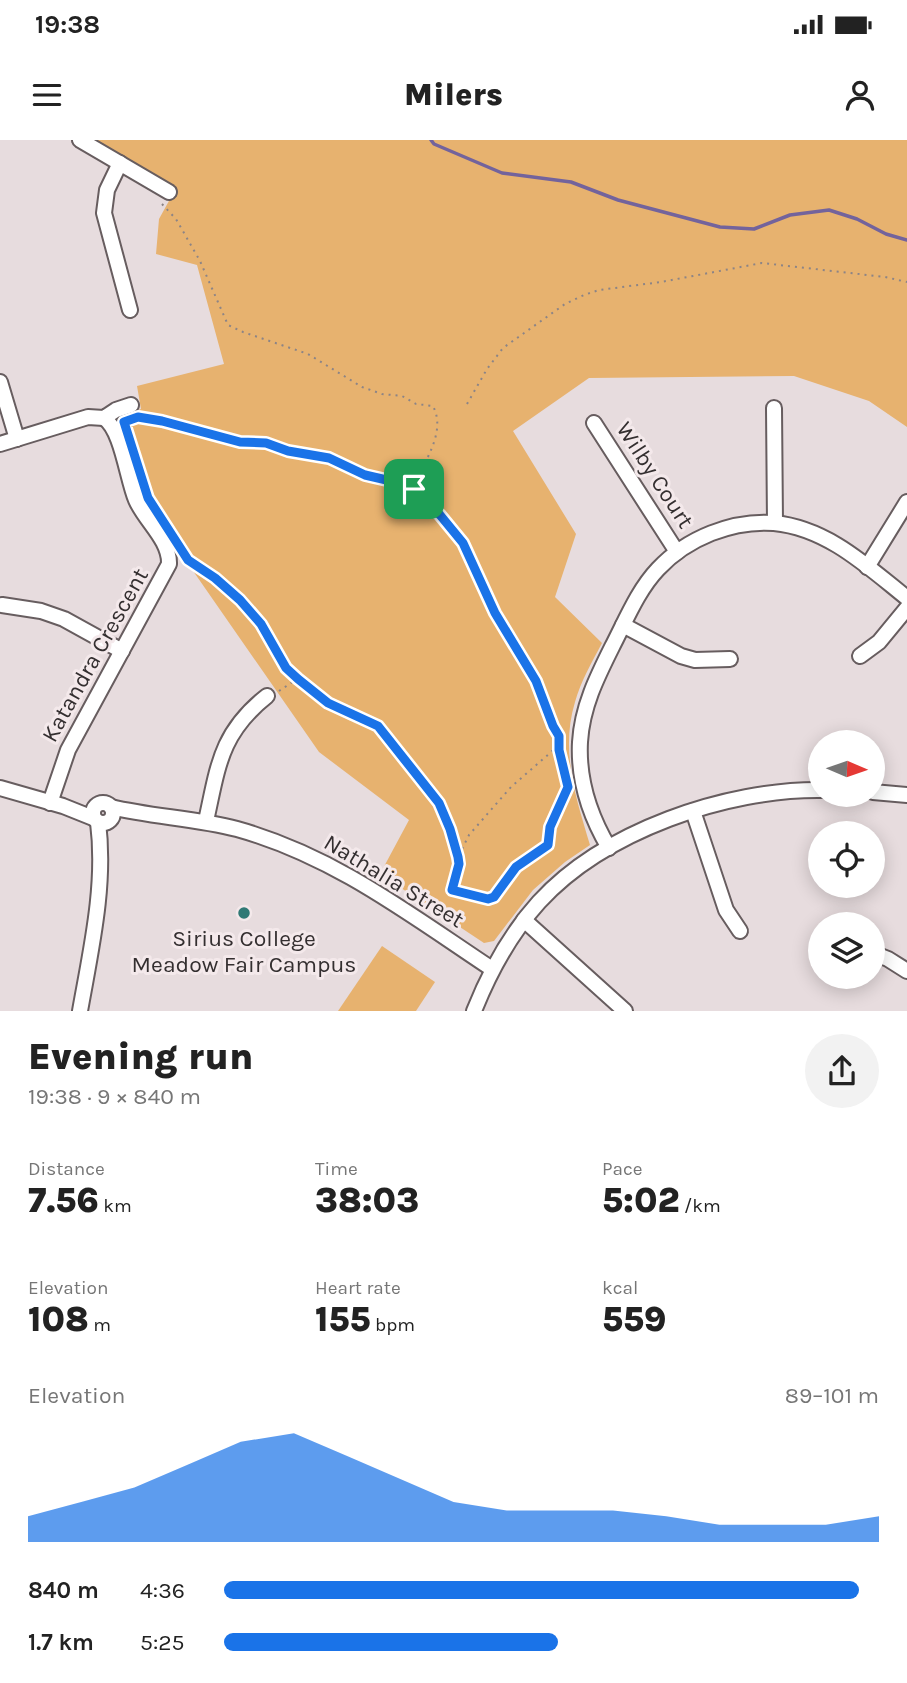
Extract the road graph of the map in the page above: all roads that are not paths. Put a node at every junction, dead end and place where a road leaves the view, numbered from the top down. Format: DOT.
graph roads {
  1 [pos="80,140"];
  2 [pos="120,163"];
  3 [pos="167,191"];
  4 [pos="130,310"];
  5 [pos="0,382"];
  6 [pos="131,405"];
  7 [pos="774,408"];
  8 [pos="104,418"];
  9 [pos="594,423"];
  10 [pos="17,439"];
  11 [pos="0,444"];
  12 [pos="907,502"];
  13 [pos="775,523"];
  14 [pos="677,552"];
  15 [pos="867,567"];
  16 [pos="907,598"];
  17 [pos="2,605"];
  18 [pos="907,608"];
  19 [pos="623,625"];
  20 [pos="122,652"];
  21 [pos="860,656"];
  22 [pos="730,659"];
  23 [pos="273,693"];
  24 [pos="0,788"];
  25 [pos="808,791"];
  26 [pos="886,793"];
  27 [pos="907,794"];
  28 [pos="57,805"];
  29 [pos="693,811"];
  30 [pos="103,815"];
  31 [pos="206,821"];
  32 [pos="609,848"];
  33 [pos="524,920"];
  34 [pos="740,931"];
  35 [pos="885,958"];
  36 [pos="492,969"];
  37 [pos="907,971"];
  38 [pos="80,1011"];
  39 [pos="474,1011"];
  40 [pos="625,1011"];
  1 -- 2 [label="street"];
  2 -- 3 [label="street"];
  2 -- 4 [label="street"];
  5 -- 10 [label="street"];
  6 -- 8 [label="street"];
  7 -- 13 [label="street"];
  8 -- 10 [label="street"];
  8 -- 20 [label="street, Katandra Crescent"];
  9 -- 14 [label="street, Wilby Court"];
  10 -- 11 [label="street"];
  12 -- 15 [label="street"];
  13 -- 14 [label="street"];
  13 -- 15 [label="street"];
  14 -- 19 [label="street"];
  15 -- 16 [label="street"];
  17 -- 20 [label="street"];
  18 -- 21 [label="street"];
  19 -- 22 [label="street"];
  19 -- 32 [label="street"];
  20 -- 28 [label="street, Katandra Crescent"];
  23 -- 31 [label="street"];
  24 -- 28 [label="street, Nathalia Street"];
  25 -- 29 [label="street"];
  26 -- 27 [label="street"];
  28 -- 30 [label="street, Nathalia Street"];
  29 -- 32 [label="street"];
  29 -- 34 [label="street"];
  30 -- 31 [label="street, Nathalia Street"];
  30 -- 38 [label="street"];
  31 -- 36 [label="street, Nathalia Street"];
  32 -- 33 [label="street"];
  33 -- 36 [label="street"];
  33 -- 40 [label="street"];
  35 -- 37 [label="street"];
  36 -- 39 [label="street"];
}
